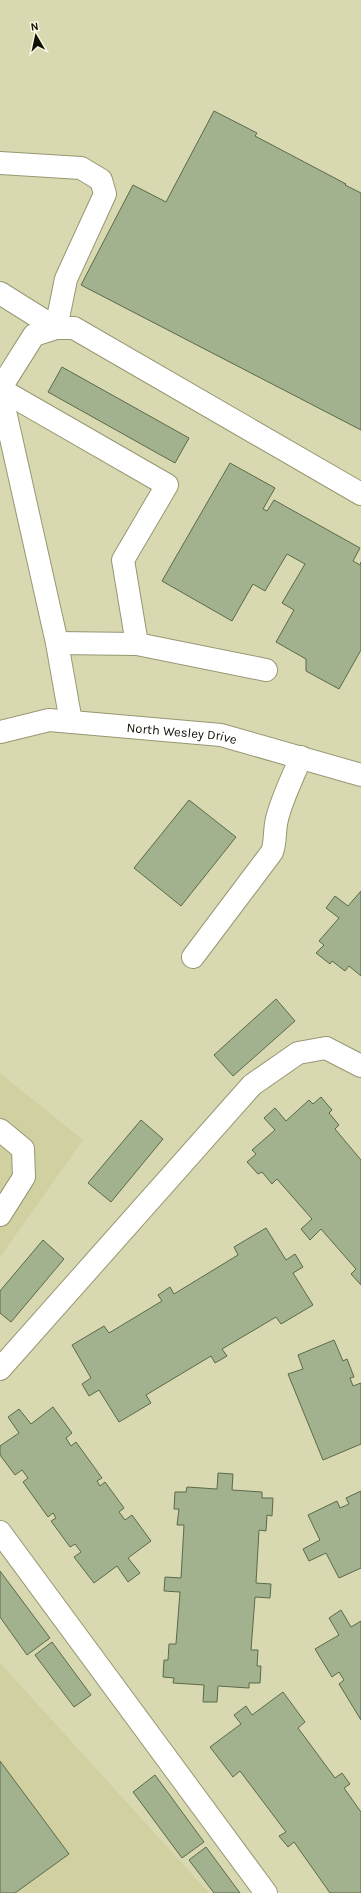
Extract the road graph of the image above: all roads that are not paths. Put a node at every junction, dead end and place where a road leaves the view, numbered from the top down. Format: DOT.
graph roads {
  1 [pos="0,163"];
  2 [pos="0,293"];
  3 [pos="56,328"];
  4 [pos="0,389"];
  5 [pos="5,439"];
  6 [pos="361,494"];
  7 [pos="57,643"];
  8 [pos="137,644"];
  9 [pos="266,670"];
  10 [pos="71,722"];
  11 [pos="0,732"];
  12 [pos="300,757"];
  13 [pos="357,767"];
  14 [pos="193,957"];
  15 [pos="361,1066"];
  16 [pos="0,1130"];
  17 [pos="0,1215"];
  18 [pos="0,1369"];
  19 [pos="0,1532"];
  20 [pos="266,1893"];
  1 -- 3 [label="street"];
  2 -- 3 [label="street"];
  3 -- 4 [label="street"];
  3 -- 6 [label="street"];
  4 -- 5 [label="street"];
  4 -- 8 [label="street"];
  5 -- 7 [label="street"];
  7 -- 8 [label="street"];
  7 -- 10 [label="street"];
  8 -- 9 [label="street"];
  10 -- 11 [label="street, North Wesley Drive"];
  10 -- 12 [label="street, North Wesley Drive"];
  12 -- 13 [label="street, North Wesley Drive"];
  12 -- 14 [label="street"];
  15 -- 18 [label="street"];
  16 -- 17 [label="street"];
  19 -- 20 [label="street"];
}
